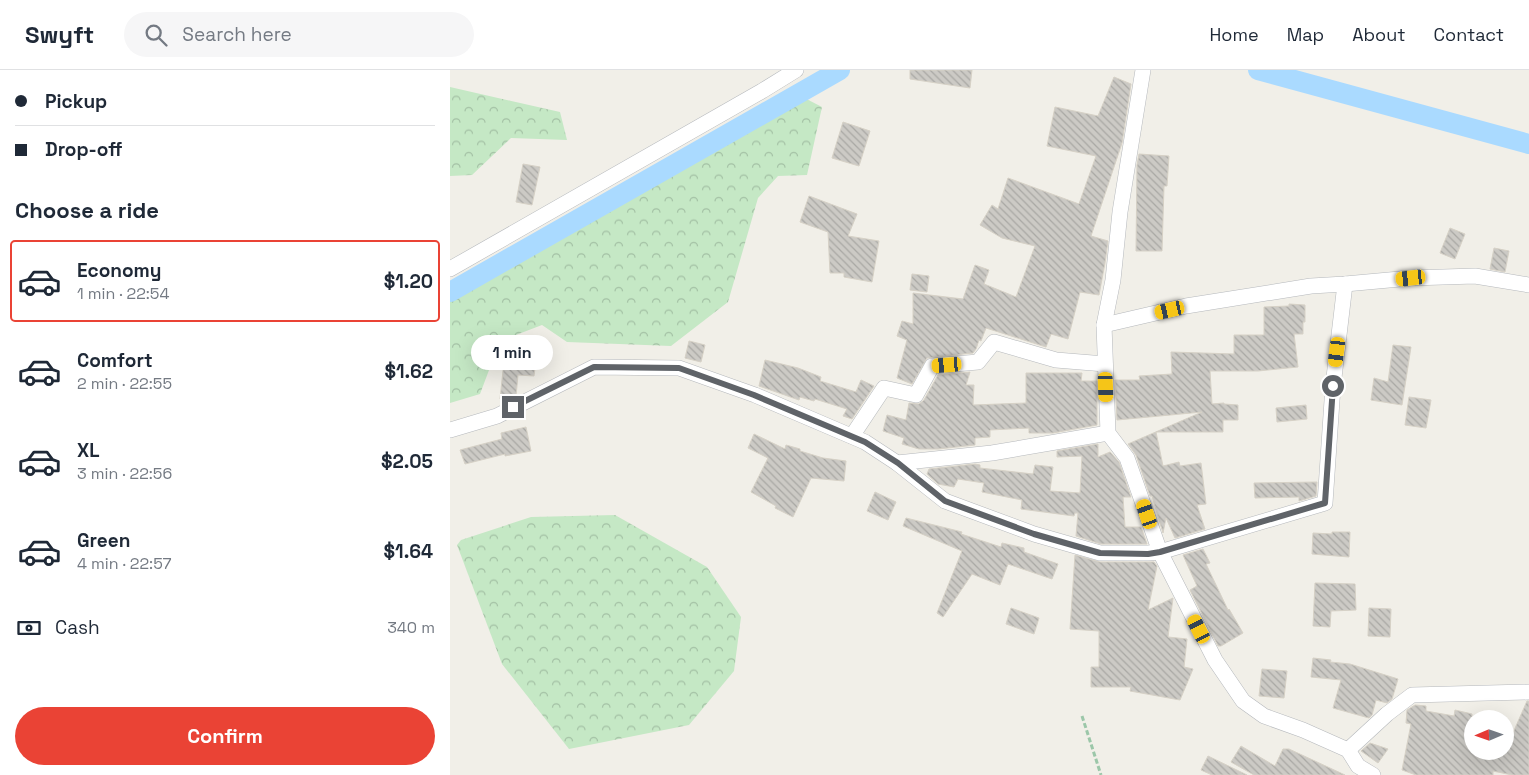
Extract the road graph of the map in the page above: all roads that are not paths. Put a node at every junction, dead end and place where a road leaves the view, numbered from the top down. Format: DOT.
graph roads {
  1 [pos="796,70"];
  2 [pos="1143,70"];
  3 [pos="450,269"];
  4 [pos="1346,284"];
  5 [pos="1529,285"];
  6 [pos="1104,325"];
  7 [pos="1105,364"];
  8 [pos="450,430"];
  9 [pos="1108,433"];
  10 [pos="852,436"];
  11 [pos="898,463"];
  12 [pos="1160,552"];
  13 [pos="1529,692"];
  14 [pos="1348,750"];
  15 [pos="1373,775"];
  1 -- 3 [label="street"];
  2 -- 6 [label="street"];
  4 -- 5 [label="street"];
  4 -- 6 [label="street"];
  4 -- 12 [label="street"];
  6 -- 7 [label="street"];
  7 -- 9 [label="street"];
  7 -- 10 [label="street"];
  8 -- 10 [label="street"];
  9 -- 11 [label="street"];
  9 -- 12 [label="street"];
  10 -- 11 [label="street"];
  11 -- 12 [label="street"];
  12 -- 14 [label="street"];
  13 -- 14 [label="street"];
  14 -- 15 [label="street"];
}
